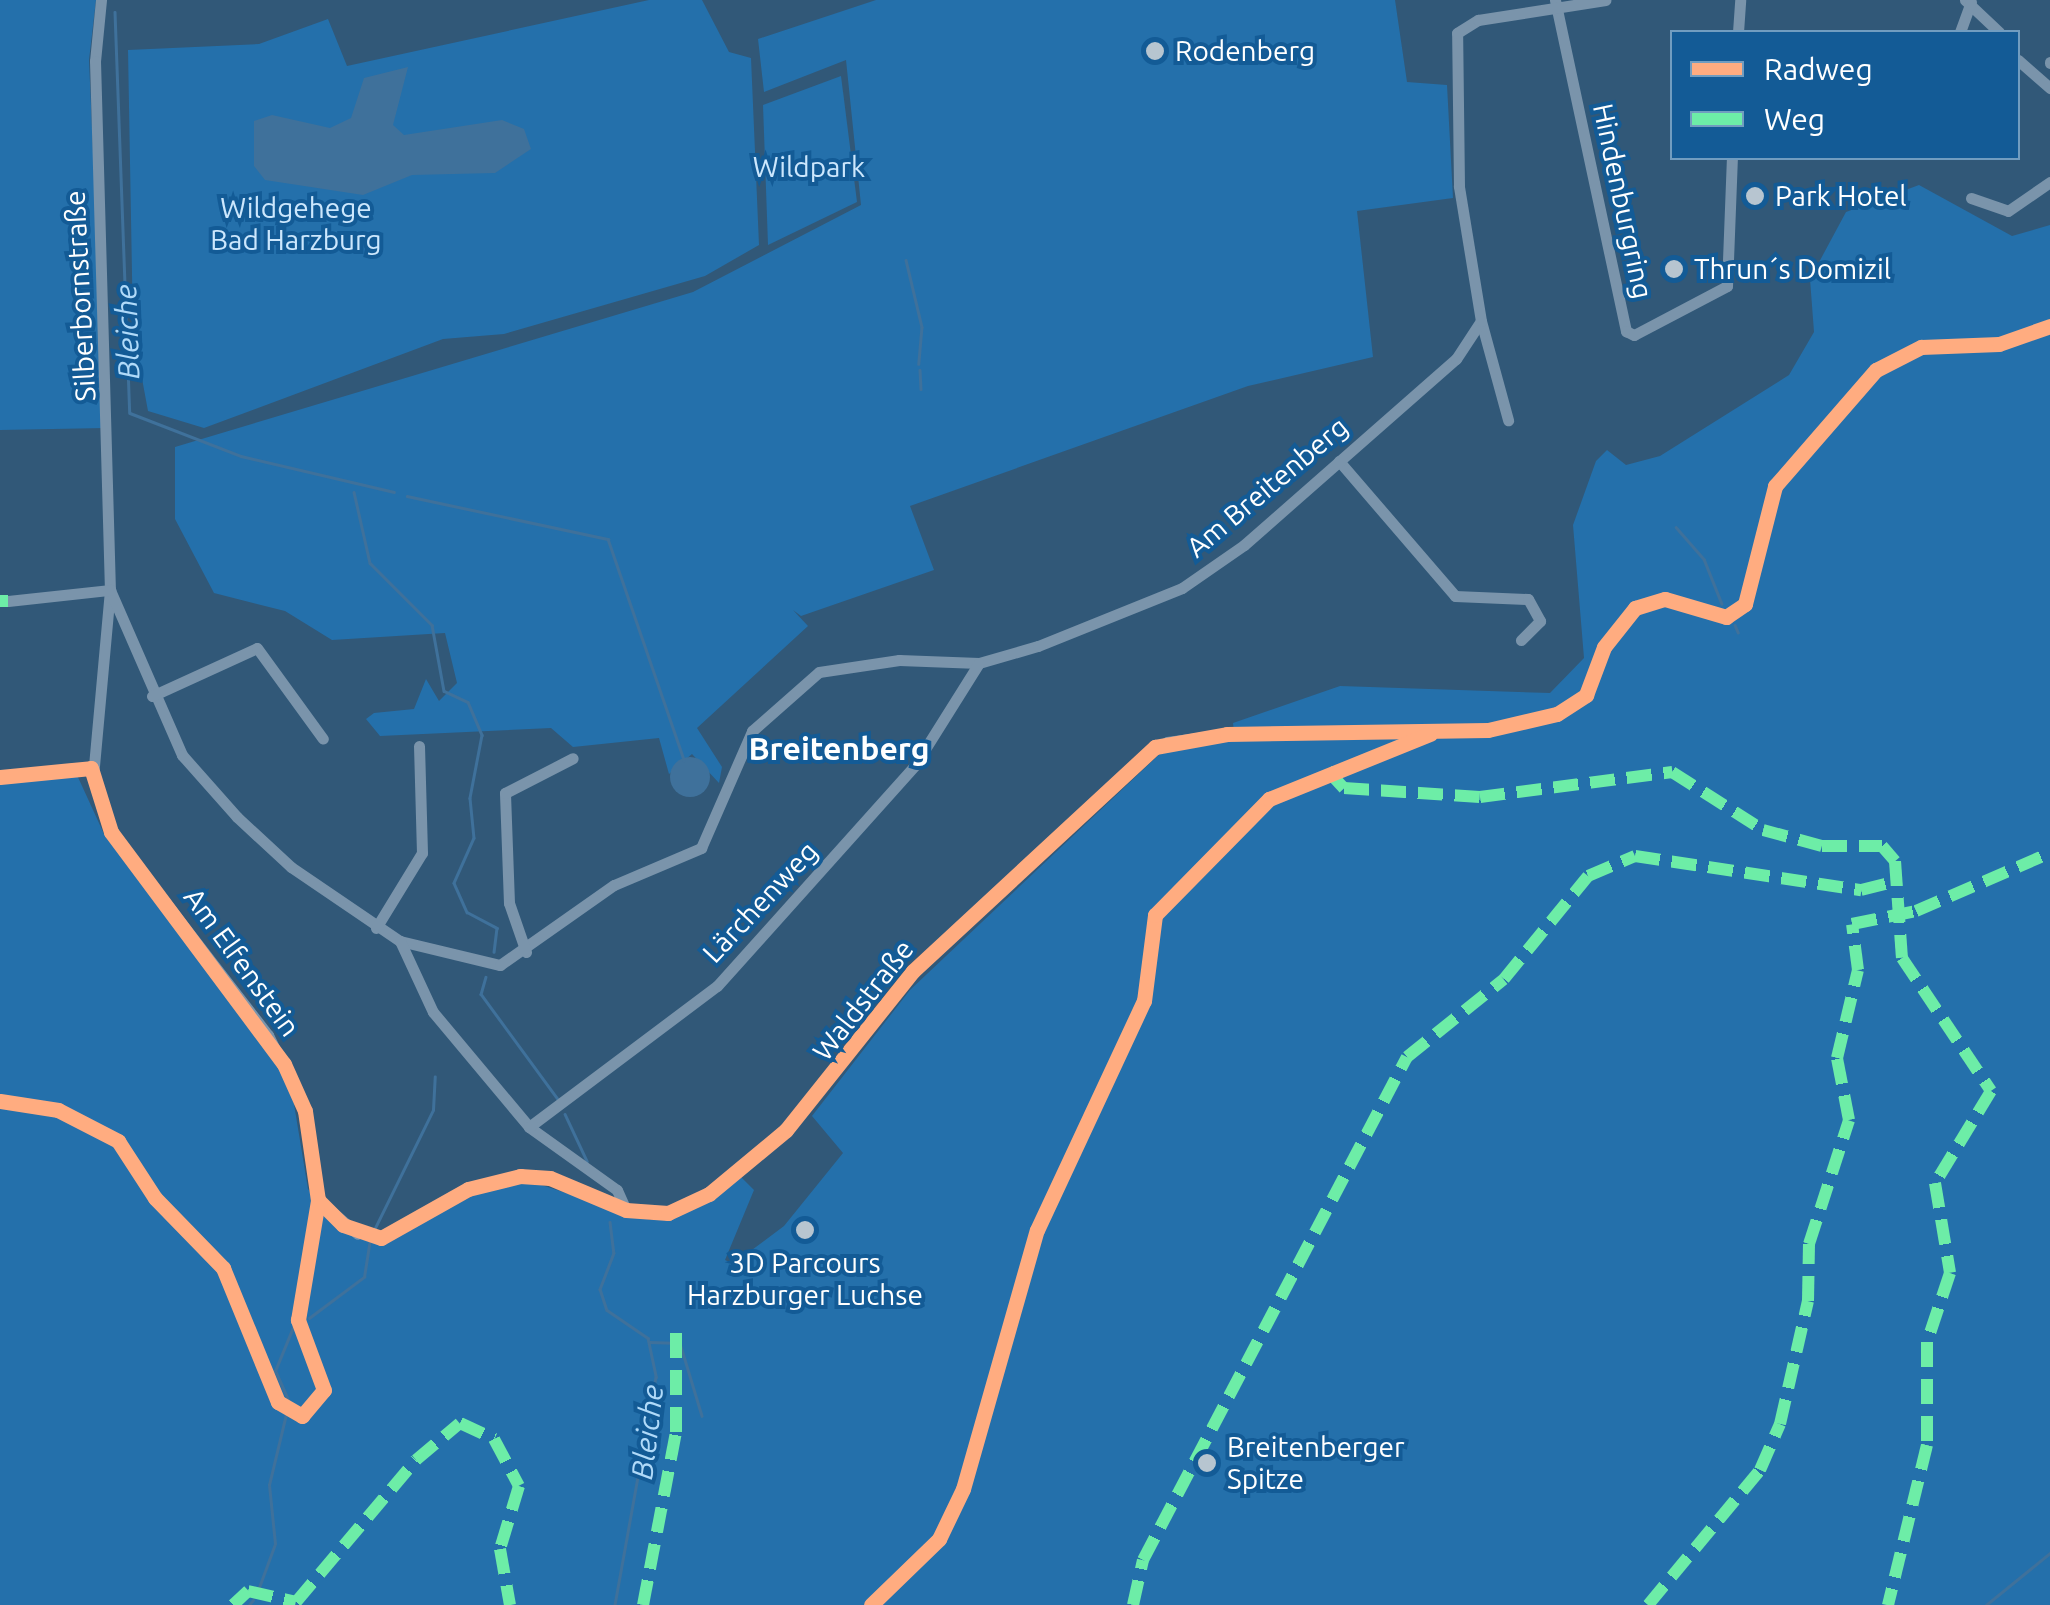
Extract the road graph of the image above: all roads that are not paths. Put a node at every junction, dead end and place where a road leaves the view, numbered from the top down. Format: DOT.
graph roads {
  1 [pos="101,0"];
  2 [pos="1605,0"];
  3 [pos="1740,0"];
  4 [pos="1968,1"];
  5 [pos="1556,4"];
  6 [pos="1738,30"];
  7 [pos="1961,30"];
  8 [pos="1997,30"];
  9 [pos="2020,62"];
  10 [pos="2050,88"];
  11 [pos="1732,160"];
  12 [pos="2050,182"];
  13 [pos="1971,198"];
  14 [pos="1481,321"];
  15 [pos="1508,420"];
  16 [pos="1339,462"];
  17 [pos="110,590"];
  18 [pos="8,601"];
  19 [pos="1521,640"];
  20 [pos="979,663"];
  21 [pos="152,696"];
  22 [pos="1226,734"];
  23 [pos="323,738"];
  24 [pos="419,746"];
  25 [pos="573,758"];
  26 [pos="91,768"];
  27 [pos="0,777"];
  28 [pos="376,928"];
  29 [pos="400,941"];
  30 [pos="526,952"];
  31 [pos="529,1127"];
  32 [pos="358,1234"];
  1 -- 17 [label="street, Silberbornstraße"];
  2 -- 5 [label="street"];
  3 -- 6 [label="street"];
  4 -- 7 [label="street"];
  4 -- 8 [label="street"];
  5 -- 11 [label="street, Hindenburgring"];
  5 -- 14 [label="street"];
  9 -- 10 [label="street"];
  12 -- 13 [label="street"];
  14 -- 15 [label="street"];
  14 -- 16 [label="street, Am Breitenberg"];
  16 -- 19 [label="street"];
  16 -- 20 [label="street, Am Breitenberg"];
  17 -- 18 [label="street"];
  17 -- 21 [label="street, Am Breitenberg"];
  17 -- 26 [label="street, Am Elfenstein"];
  20 -- 30 [label="street, Am Breitenberg"];
  20 -- 31 [label="street, Lärchenweg"];
  21 -- 23 [label="street"];
  21 -- 28 [label="street, Am Breitenberg"];
  22 -- 31 [label="street, Waldstraße"];
  24 -- 28 [label="street"];
  25 -- 30 [label="street"];
  26 -- 27 [label="street"];
  26 -- 32 [label="street, Am Elfenstein"];
  28 -- 29 [label="street, Am Breitenberg"];
  29 -- 30 [label="street, Am Breitenberg"];
  29 -- 31 [label="street"];
}
